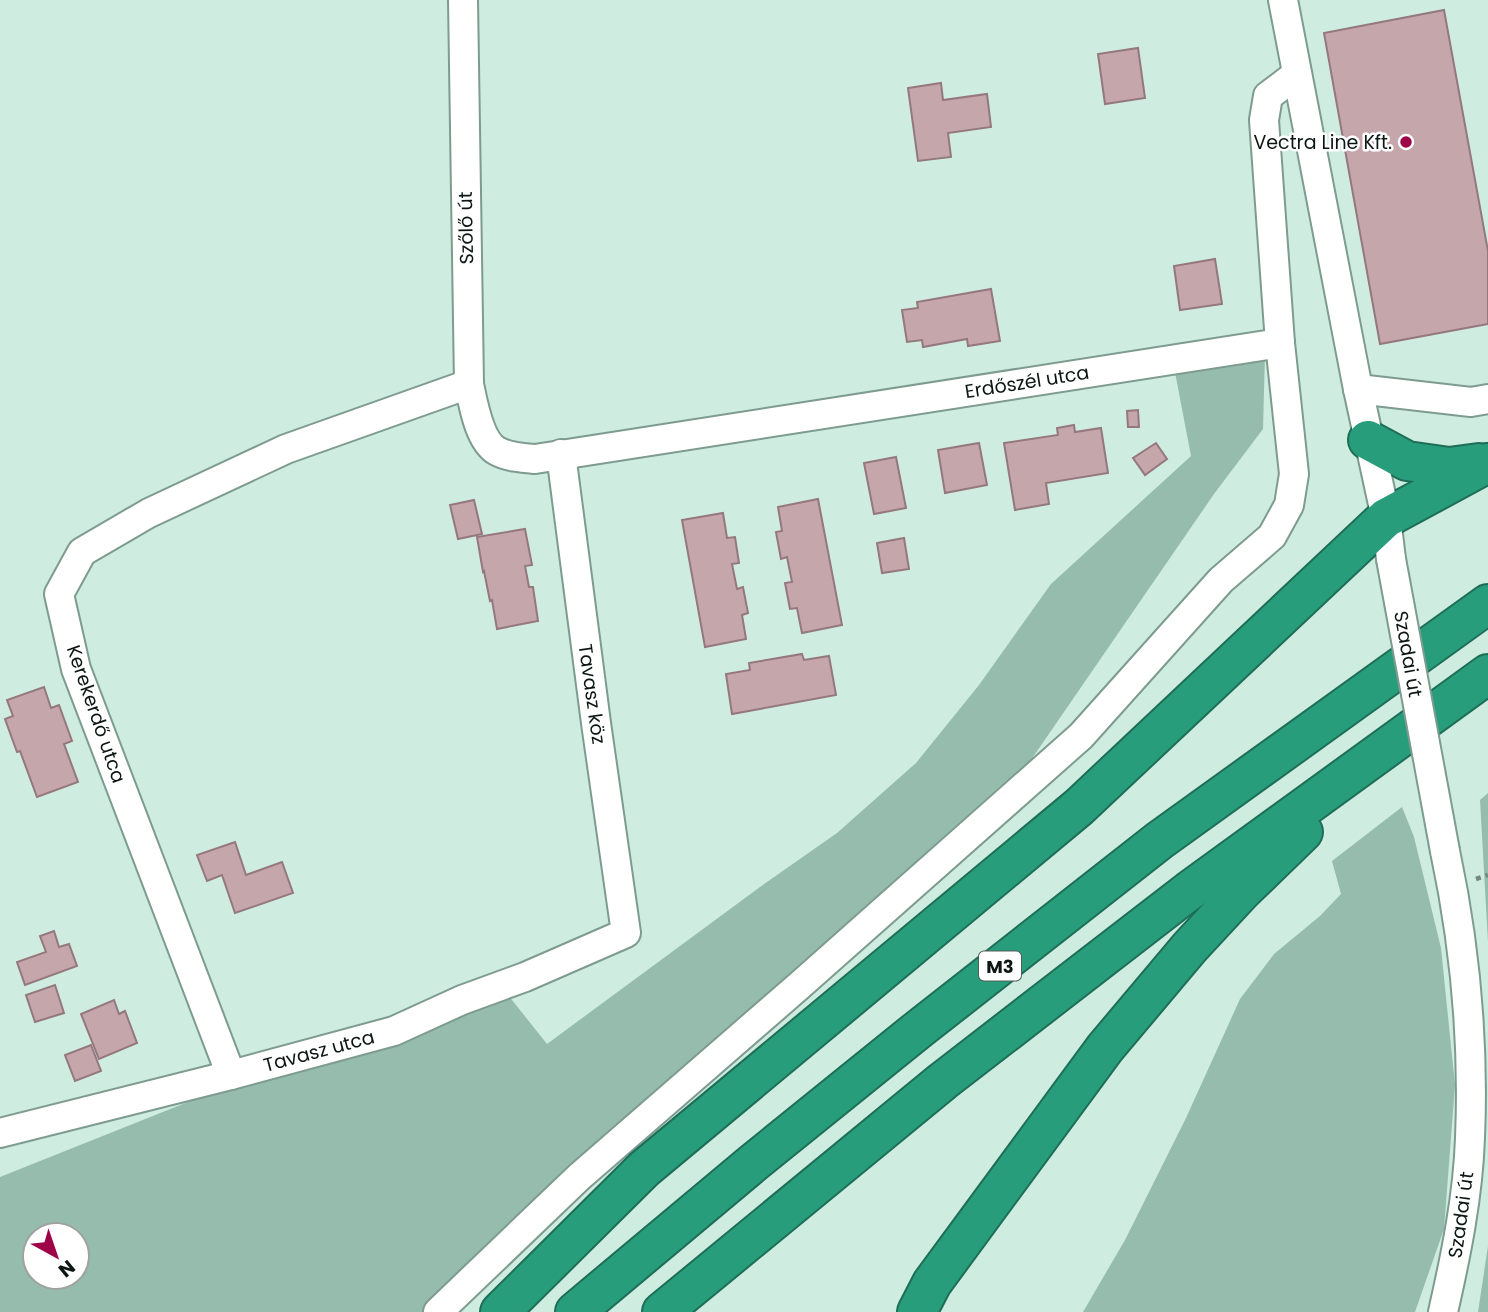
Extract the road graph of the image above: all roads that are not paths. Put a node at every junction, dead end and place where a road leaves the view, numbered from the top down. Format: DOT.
graph roads {
  1 [pos="463,0"];
  2 [pos="1283,0"];
  3 [pos="1297,74"];
  4 [pos="1280,343"];
  5 [pos="469,384"];
  6 [pos="1357,389"];
  7 [pos="1488,399"];
  8 [pos="1368,440"];
  9 [pos="494,450"];
  10 [pos="561,454"];
  11 [pos="1488,462"];
  12 [pos="1386,518"];
  13 [pos="1488,604"];
  14 [pos="1488,674"];
  15 [pos="1372,757"];
  16 [pos="626,933"];
  17 [pos="231,1075"];
  18 [pos="0,1133"];
  19 [pos="438,1312"];
  20 [pos="500,1312"];
  21 [pos="575,1312"];
  22 [pos="662,1312"];
  23 [pos="917,1312"];
  24 [pos="1443,1312"];
  1 -- 5 [label="street, Szőlő út"];
  2 -- 3 [label="street, Szadai út"];
  3 -- 4 [label="street"];
  3 -- 6 [label="street, Szadai út"];
  4 -- 10 [label="street, Erdőszél utca"];
  4 -- 19 [label="street"];
  5 -- 9 [label="street, Szőlő út"];
  5 -- 17 [label="street, Kerekerdő utca"];
  6 -- 7 [label="street"];
  6 -- 8 [label="street, Szadai út"];
  8 -- 11 [label="highway"];
  8 -- 12 [label="street, Szadai út"];
  9 -- 10 [label="street, Erdőszél utca"];
  10 -- 16 [label="street, Tavasz köz"];
  11 -- 12 [label="highway"];
  12 -- 20 [label="highway"];
  12 -- 24 [label="street, Szadai út, bridge"];
  13 -- 21 [label="highway, M3"];
  14 -- 15 [label="highway"];
  15 -- 22 [label="highway"];
  15 -- 23 [label="highway"];
  16 -- 17 [label="street, Tavasz utca"];
  17 -- 18 [label="street, Tavasz utca"];
}
